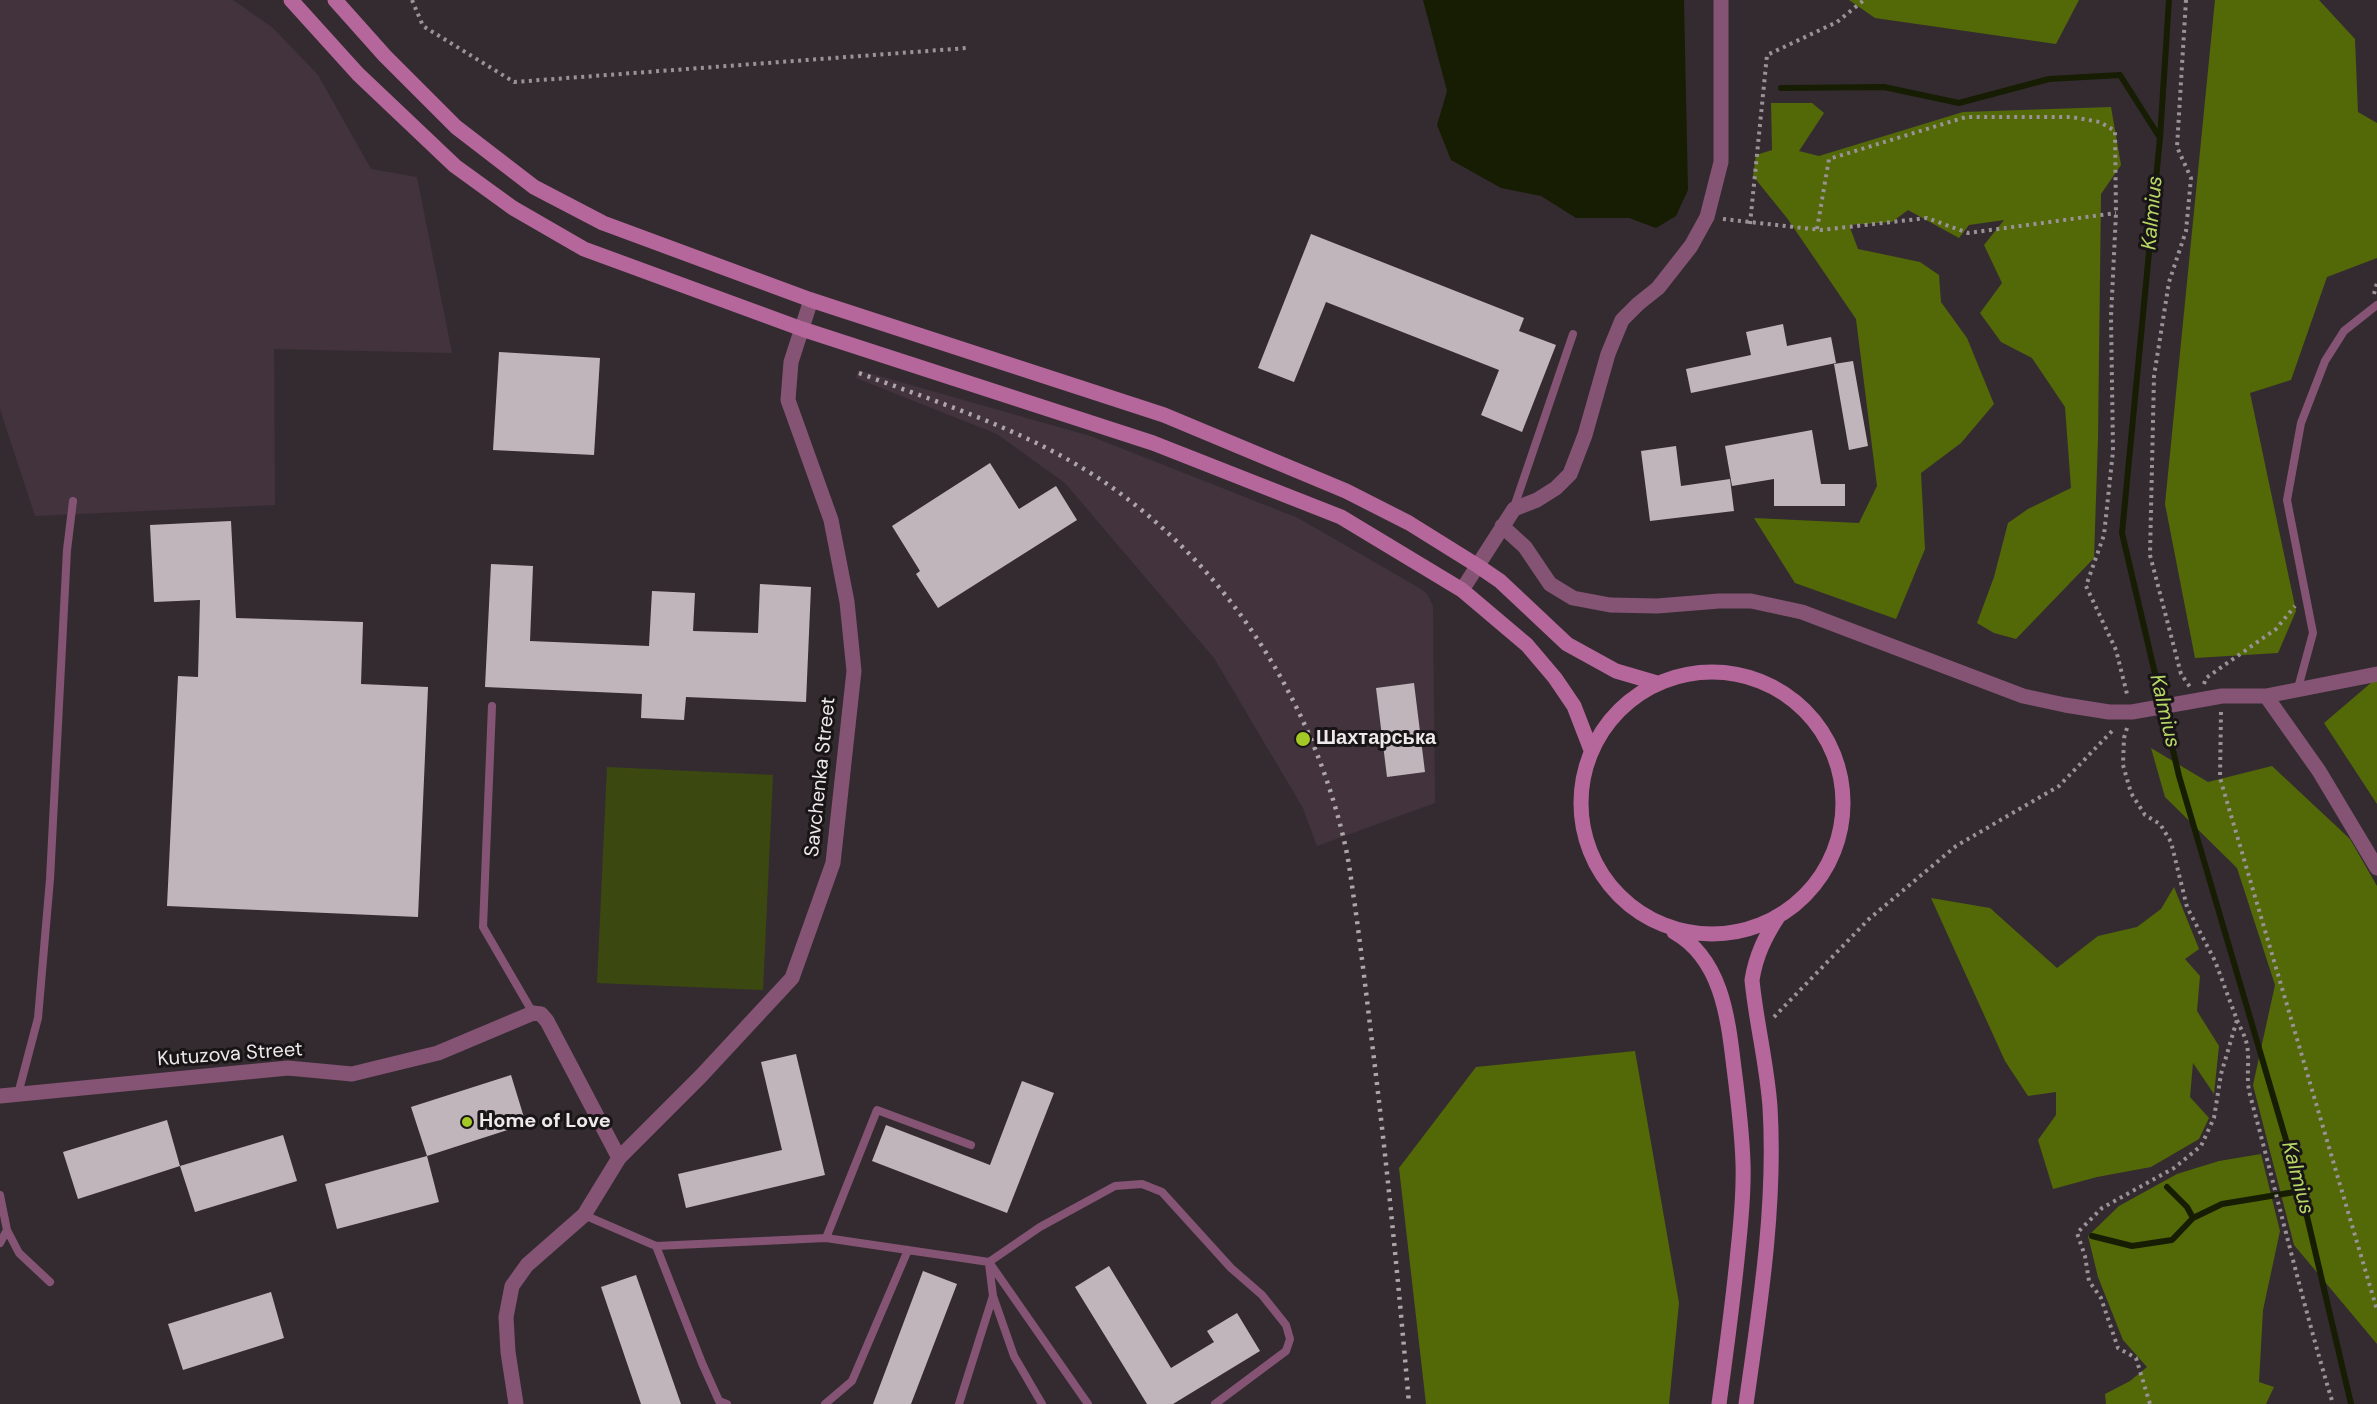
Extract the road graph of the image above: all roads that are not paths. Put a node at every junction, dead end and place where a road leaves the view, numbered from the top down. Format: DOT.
graph roads {
  1 [pos="291,0"];
  2 [pos="335,0"];
  3 [pos="1720,0"];
  4 [pos="811,300"];
  5 [pos="2377,305"];
  6 [pos="802,329"];
  7 [pos="1573,334"];
  8 [pos="73,501"];
  9 [pos="1514,509"];
  10 [pos="1502,526"];
  11 [pos="1478,566"];
  12 [pos="1462,590"];
  13 [pos="2377,674"];
  14 [pos="1657,683"];
  15 [pos="2298,688"];
  16 [pos="2266,696"];
  17 [pos="492,706"];
  18 [pos="1591,750"];
  19 [pos="2377,868"];
  20 [pos="1640,913"];
  21 [pos="1778,917"];
  22 [pos="533,1013"];
  23 [pos="18,1094"];
  24 [pos="0,1096"];
  25 [pos="971,1145"];
  26 [pos="619,1158"];
  27 [pos="0,1195"];
  28 [pos="584,1215"];
  29 [pos="7,1230"];
  30 [pos="826,1238"];
  31 [pos="0,1243"];
  32 [pos="656,1246"];
  33 [pos="908,1250"];
  34 [pos="989,1262"];
  35 [pos="50,1281"];
  36 [pos="993,1296"];
  37 [pos="516,1404"];
  38 [pos="727,1404"];
  39 [pos="825,1404"];
  40 [pos="959,1404"];
  41 [pos="1042,1404"];
  42 [pos="1088,1404"];
  43 [pos="1215,1404"];
  44 [pos="1719,1404"];
  45 [pos="1746,1404"];
  1 -- 6 [label="main road"];
  2 -- 4 [label="main road"];
  3 -- 9 [label="street"];
  4 -- 6 [label="street, Savchenka Street"];
  4 -- 11 [label="main road"];
  5 -- 15 [label="lane"];
  6 -- 12 [label="main road"];
  6 -- 26 [label="street, Savchenka Street"];
  7 -- 9 [label="lane"];
  8 -- 23 [label="lane"];
  9 -- 10 [label="street"];
  10 -- 11 [label="street"];
  10 -- 16 [label="street"];
  11 -- 12 [label="street"];
  11 -- 14 [label="main road"];
  12 -- 18 [label="main road"];
  13 -- 15 [label="street"];
  14 -- 18 [label="main road"];
  14 -- 21 [label="main road"];
  15 -- 16 [label="street"];
  16 -- 19 [label="street"];
  17 -- 22 [label="lane"];
  18 -- 20 [label="main road"];
  20 -- 21 [label="main road"];
  20 -- 44 [label="main road"];
  21 -- 45 [label="main road"];
  22 -- 23 [label="street, Kutuzova Street"];
  22 -- 26 [label="street"];
  23 -- 24 [label="street, Kutuzova Street"];
  25 -- 30 [label="lane"];
  26 -- 28 [label="street, Savchenka Street"];
  27 -- 29 [label="lane"];
  28 -- 32 [label="lane"];
  28 -- 37 [label="street, Savchenka Street"];
  29 -- 31 [label="lane"];
  29 -- 35 [label="lane"];
  30 -- 32 [label="lane"];
  30 -- 33 [label="lane"];
  32 -- 38 [label="lane"];
  33 -- 34 [label="lane"];
  33 -- 39 [label="lane"];
  34 -- 36 [label="lane"];
  34 -- 42 [label="lane"];
  34 -- 43 [label="lane"];
  36 -- 40 [label="lane"];
  36 -- 41 [label="lane"];
}
